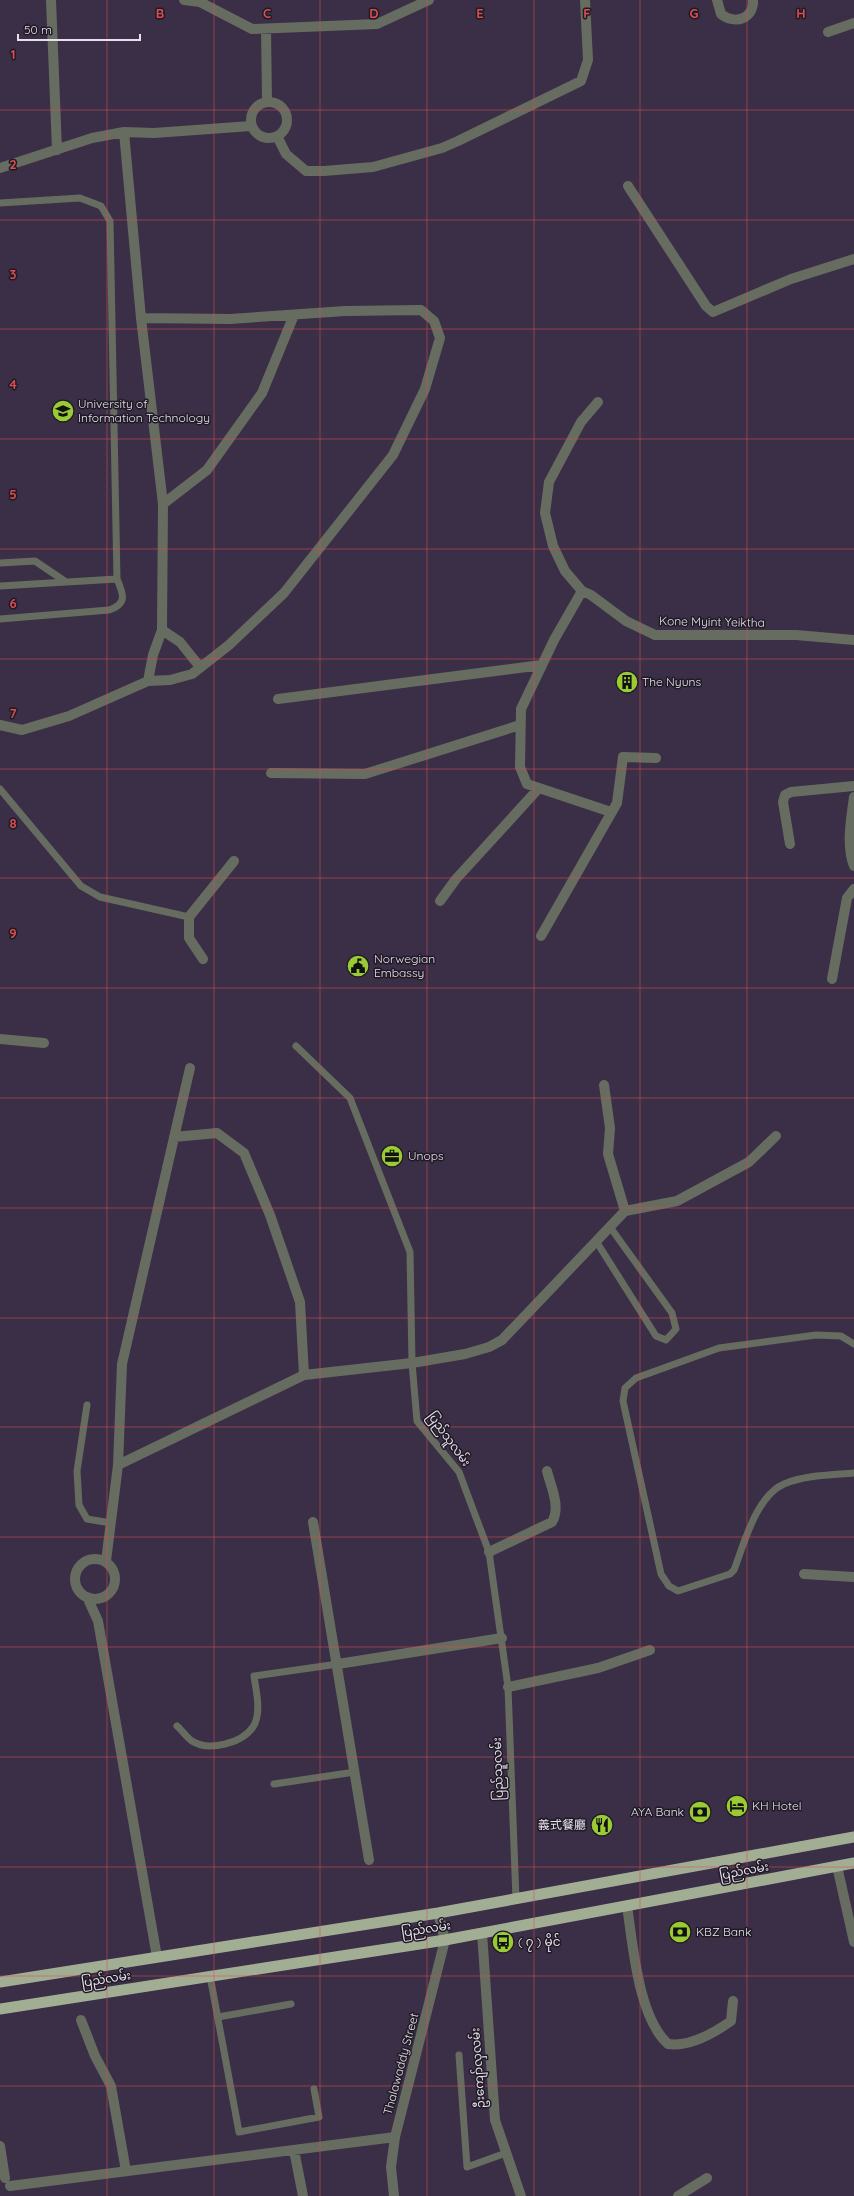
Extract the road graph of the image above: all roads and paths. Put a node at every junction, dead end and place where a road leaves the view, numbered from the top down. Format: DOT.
graph roads {
  1 [pos="51,0"];
  2 [pos="184,0"];
  3 [pos="429,0"];
  4 [pos="585,0"];
  5 [pos="717,0"];
  6 [pos="753,0"];
  7 [pos="408,5"];
  8 [pos="854,23"];
  9 [pos="266,29"];
  10 [pos="828,32"];
  11 [pos="267,101"];
  12 [pos="251,126"];
  13 [pos="124,132"];
  14 [pos="277,136"];
  15 [pos="57,150"];
  16 [pos="0,168"];
  17 [pos="628,186"];
  18 [pos="0,203"];
  19 [pos="854,259"];
  20 [pos="294,315"];
  21 [pos="141,318"];
  22 [pos="598,402"];
  23 [pos="163,504"];
  24 [pos="0,563"];
  25 [pos="118,580"];
  26 [pos="66,582"];
  27 [pos="0,586"];
  28 [pos="582,591"];
  29 [pos="0,619"];
  30 [pos="162,630"];
  31 [pos="854,640"];
  32 [pos="542,665"];
  33 [pos="200,667"];
  34 [pos="148,681"];
  35 [pos="278,699"];
  36 [pos="0,725"];
  37 [pos="520,725"];
  38 [pos="656,758"];
  39 [pos="271,773"];
  40 [pos="854,786"];
  41 [pos="0,788"];
  42 [pos="539,788"];
  43 [pos="854,798"];
  44 [pos="611,812"];
  45 [pos="790,844"];
  46 [pos="234,861"];
  47 [pos="854,866"];
  48 [pos="854,889"];
  49 [pos="440,901"];
  50 [pos="189,917"];
  51 [pos="541,936"];
  52 [pos="203,959"];
  53 [pos="832,979"];
  54 [pos="0,1039"];
  55 [pos="44,1042"];
  56 [pos="296,1046"];
  57 [pos="190,1068"];
  58 [pos="604,1085"];
  59 [pos="776,1136"];
  60 [pos="174,1137"];
  61 [pos="625,1211"];
  62 [pos="610,1227"];
  63 [pos="596,1240"];
  64 [pos="854,1344"];
  65 [pos="412,1363"];
  66 [pos="304,1375"];
  67 [pos="87,1405"];
  68 [pos="118,1466"];
  69 [pos="547,1471"];
  70 [pos="854,1473"];
  71 [pos="313,1522"];
  72 [pos="111,1523"];
  73 [pos="489,1552"];
  74 [pos="106,1561"];
  75 [pos="804,1574"];
  76 [pos="854,1576"];
  77 [pos="87,1598"];
  78 [pos="502,1638"];
  79 [pos="650,1650"];
  80 [pos="338,1664"];
  81 [pos="508,1687"];
  82 [pos="177,1726"];
  83 [pos="355,1772"];
  84 [pos="274,1784"];
  85 [pos="854,1836"];
  86 [pos="369,1860"];
  87 [pos="854,1863"];
  88 [pos="837,1866"];
  89 [pos="516,1900"];
  90 [pos="627,1906"];
  91 [pos="438,1913"];
  92 [pos="482,1933"];
  93 [pos="445,1940"];
  94 [pos="854,1942"];
  95 [pos="157,1957"];
  96 [pos="210,1976"];
  97 [pos="0,1982"];
  98 [pos="733,2001"];
  99 [pos="291,2004"];
  100 [pos="0,2009"];
  101 [pos="218,2017"];
  102 [pos="81,2020"];
  103 [pos="459,2055"];
  104 [pos="314,2089"];
  105 [pos="395,2137"];
  106 [pos="0,2146"];
  107 [pos="294,2150"];
  108 [pos="506,2153"];
  109 [pos="126,2171"];
  110 [pos="707,2178"];
  111 [pos="6,2184"];
  112 [pos="303,2196"];
  113 [pos="394,2196"];
  114 [pos="521,2196"];
  115 [pos="678,2196"];
  1 -- 15 [label="street"];
  2 -- 9 [label="street"];
  3 -- 7 [label="street"];
  4 -- 14 [label="street"];
  5 -- 6 [label="street"];
  7 -- 9 [label="street"];
  8 -- 10 [label="street"];
  9 -- 11 [label="street"];
  11 -- 12 [label="street"];
  11 -- 14 [label="street"];
  12 -- 13 [label="street"];
  12 -- 14 [label="street"];
  13 -- 15 [label="street"];
  13 -- 21 [label="street"];
  15 -- 16 [label="street"];
  17 -- 19 [label="street"];
  18 -- 25 [label="lane"];
  20 -- 21 [label="street"];
  20 -- 23 [label="street"];
  20 -- 33 [label="street"];
  21 -- 23 [label="street"];
  22 -- 28 [label="street, Kone Myint Yeiktha"];
  23 -- 30 [label="street"];
  24 -- 26 [label="lane"];
  25 -- 26 [label="lane"];
  25 -- 29 [label="lane"];
  26 -- 27 [label="lane"];
  28 -- 31 [label="street, Kone Myint Yeiktha"];
  28 -- 32 [label="street"];
  30 -- 33 [label="street"];
  30 -- 34 [label="street"];
  32 -- 35 [label="street"];
  32 -- 37 [label="street"];
  33 -- 34 [label="street"];
  34 -- 36 [label="street"];
  37 -- 39 [label="street"];
  37 -- 42 [label="street"];
  38 -- 44 [label="street"];
  40 -- 45 [label="street"];
  41 -- 50 [label="lane"];
  42 -- 44 [label="street"];
  42 -- 49 [label="street"];
  43 -- 47 [label="street"];
  44 -- 51 [label="street"];
  46 -- 50 [label="street"];
  48 -- 53 [label="street"];
  50 -- 52 [label="street"];
  54 -- 55 [label="street"];
  56 -- 65 [label="lane, ပြည်သူလမ်း"];
  57 -- 60 [label="street"];
  58 -- 61 [label="street"];
  59 -- 61 [label="street"];
  60 -- 66 [label="street"];
  60 -- 68 [label="street"];
  61 -- 62 [label="street"];
  62 -- 63 [label="street"];
  62 -- 63 [label="lane"];
  63 -- 65 [label="street"];
  64 -- 70 [label="lane"];
  65 -- 66 [label="street"];
  65 -- 73 [label="lane, ပြည်သူလမ်း"];
  66 -- 68 [label="street"];
  67 -- 72 [label="lane"];
  68 -- 72 [label="street"];
  69 -- 73 [label="street"];
  71 -- 80 [label="street"];
  72 -- 74 [label="street"];
  73 -- 78 [label="lane, ပြည်သူလမ်း"];
  74 -- 77 [label="street"];
  74 -- 77 [label="street"];
  75 -- 76 [label="street"];
  77 -- 95 [label="street"];
  78 -- 80 [label="street"];
  78 -- 81 [label="lane, ပြည်သူလမ်း"];
  79 -- 81 [label="street"];
  80 -- 82 [label="lane"];
  80 -- 83 [label="street"];
  81 -- 89 [label="lane, ပြည်သူလမ်း"];
  83 -- 84 [label="lane"];
  83 -- 86 [label="street"];
  85 -- 89 [label="highway, ပြည်လမ်း"];
  87 -- 88 [label="highway, ပြည်လမ်း"];
  88 -- 90 [label="highway, ပြည်လမ်း"];
  88 -- 94 [label="street"];
  89 -- 91 [label="highway, ပြည်လမ်း"];
  90 -- 92 [label="highway, ပြည်လမ်း"];
  90 -- 98 [label="street"];
  91 -- 93 [label="street"];
  91 -- 95 [label="highway, ပြည်လမ်း"];
  92 -- 93 [label="highway, ပြည်လမ်း"];
  92 -- 108 [label="street, ဦးကျော်လှလမ်း"];
  93 -- 96 [label="highway, ပြည်လမ်း"];
  93 -- 105 [label="street, Thalawaddy Street"];
  95 -- 97 [label="highway, ပြည်လမ်း"];
  96 -- 100 [label="highway, ပြည်လမ်း"];
  96 -- 101 [label="lane"];
  99 -- 101 [label="lane"];
  101 -- 104 [label="lane"];
  102 -- 109 [label="street"];
  103 -- 108 [label="lane"];
  105 -- 107 [label="street"];
  105 -- 113 [label="street, Thalawaddy Street"];
  106 -- 111 [label="street"];
  107 -- 109 [label="street"];
  107 -- 112 [label="street"];
  108 -- 114 [label="street, ဦးကျော်လှလမ်း"];
  109 -- 111 [label="street"];
  110 -- 115 [label="street"];
}
